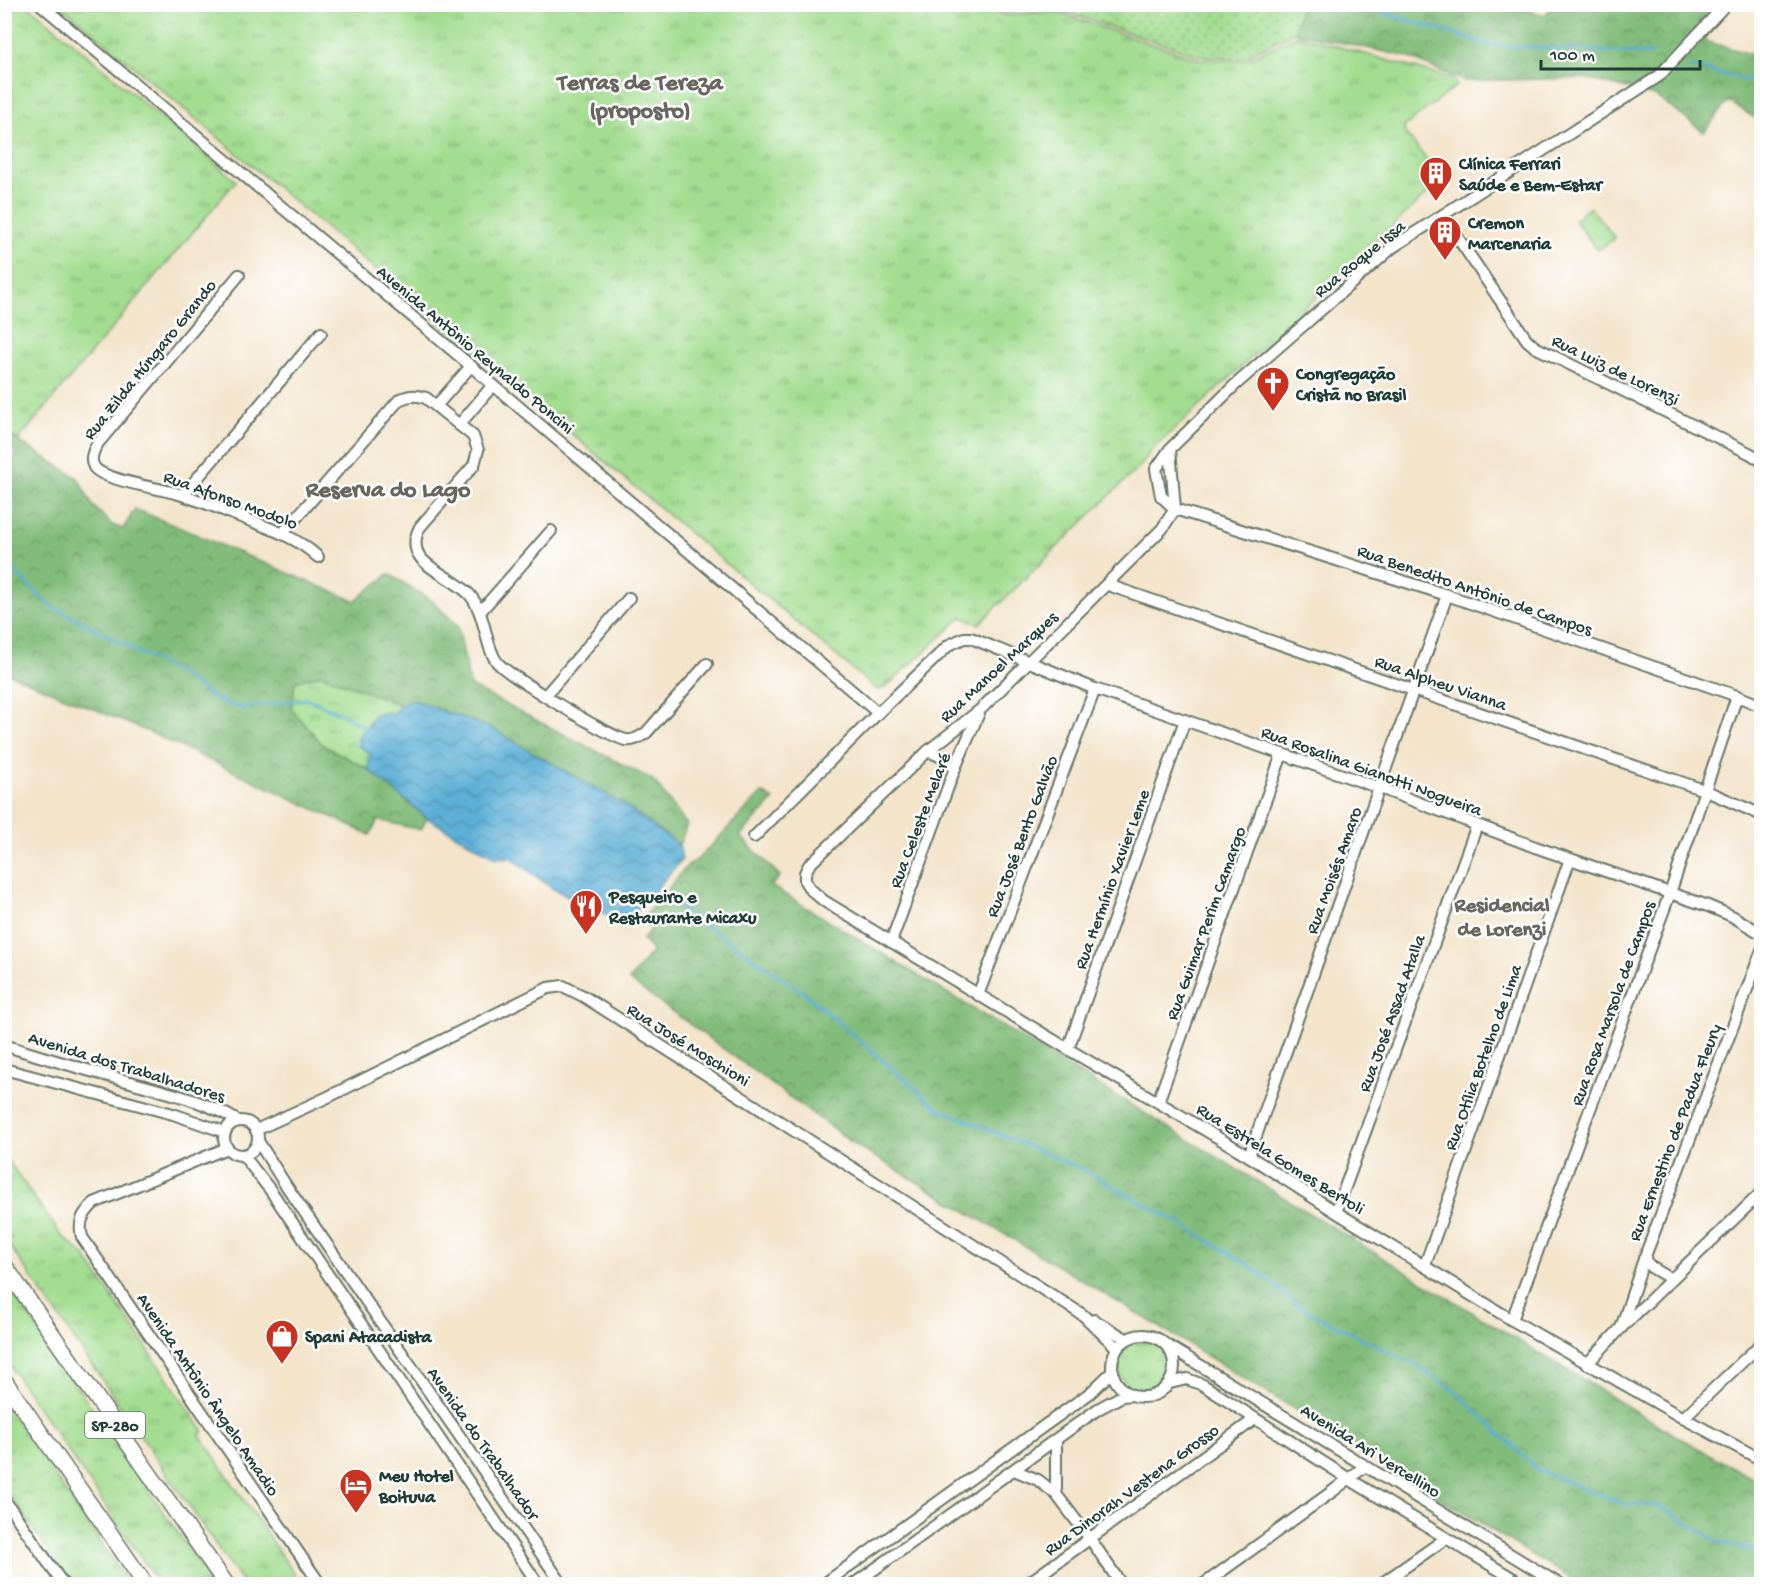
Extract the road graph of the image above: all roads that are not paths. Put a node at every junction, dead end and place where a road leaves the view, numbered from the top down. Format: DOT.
graph roads {
  1 [pos="40,4"];
  2 [pos="1726,4"];
  3 [pos="49,8"];
  4 [pos="1443,216"];
  5 [pos="239,275"];
  6 [pos="321,333"];
  7 [pos="471,366"];
  8 [pos="493,385"];
  9 [pos="436,406"];
  10 [pos="459,425"];
  11 [pos="1170,449"];
  12 [pos="1761,461"];
  13 [pos="94,468"];
  14 [pos="183,495"];
  15 [pos="1175,509"];
  16 [pos="551,531"];
  17 [pos="283,533"];
  18 [pos="318,557"];
  19 [pos="1107,585"];
  20 [pos="1447,595"];
  21 [pos="629,598"];
  22 [pos="480,612"];
  23 [pos="1029,661"];
  24 [pos="707,664"];
  25 [pos="1095,689"];
  26 [pos="1414,690"];
  27 [pos="545,696"];
  28 [pos="1737,696"];
  29 [pos="1761,706"];
  30 [pos="980,710"];
  31 [pos="878,713"];
  32 [pos="1185,720"];
  33 [pos="928,751"];
  34 [pos="1282,754"];
  35 [pos="955,768"];
  36 [pos="1380,788"];
  37 [pos="1704,790"];
  38 [pos="1761,815"];
  39 [pos="1477,825"];
  40 [pos="754,837"];
  41 [pos="1570,859"];
  42 [pos="809,866"];
  43 [pos="1670,893"];
  44 [pos="1761,934"];
  45 [pos="891,942"];
  46 [pos="1761,950"];
  47 [pos="978,995"];
  48 [pos="4,1044"];
  49 [pos="1068,1049"];
  50 [pos="4,1069"];
  51 [pos="1158,1102"];
  52 [pos="238,1121"];
  53 [pos="225,1132"];
  54 [pos="257,1135"];
  55 [pos="227,1148"];
  56 [pos="243,1155"];
  57 [pos="1249,1156"];
  58 [pos="1761,1192"];
  59 [pos="1336,1212"];
  60 [pos="1644,1259"];
  61 [pos="4,1265"];
  62 [pos="1425,1265"];
  63 [pos="1671,1279"];
  64 [pos="1083,1315"];
  65 [pos="1512,1320"];
  66 [pos="1621,1328"];
  67 [pos="1126,1339"];
  68 [pos="1761,1343"];
  69 [pos="1165,1344"];
  70 [pos="1118,1348"];
  71 [pos="1587,1364"];
  72 [pos="1113,1371"];
  73 [pos="4,1380"];
  74 [pos="1170,1383"];
  75 [pos="1133,1395"];
  76 [pos="1683,1418"];
  77 [pos="1255,1419"];
  78 [pos="1056,1441"];
  79 [pos="1761,1460"];
  80 [pos="1364,1467"];
  81 [pos="1014,1470"];
  82 [pos="1349,1479"];
  83 [pos="1056,1494"];
  84 [pos="4,1499"];
  85 [pos="1446,1539"];
  86 [pos="1091,1540"];
  87 [pos="63,1584"];
  88 [pos="145,1584"];
  89 [pos="226,1584"];
  90 [pos="320,1584"];
  91 [pos="538,1584"];
  92 [pos="562,1584"];
  93 [pos="824,1584"];
  94 [pos="854,1584"];
  95 [pos="1026,1584"];
  96 [pos="1121,1584"];
  97 [pos="1204,1584"];
  98 [pos="1381,1584"];
  99 [pos="1521,1584"];
  100 [pos="1559,1584"];
  1 -- 3 [label="street, Avenida Antônio Reynaldo Poncini"];
  2 -- 4 [label="street, Rua Roque Issa"];
  3 -- 7 [label="street, Avenida Antônio Reynaldo Poncini"];
  4 -- 11 [label="street, Rua Roque Issa"];
  4 -- 12 [label="street, Rua Luiz de Lorenzi"];
  5 -- 13 [label="street, Rua Zilda Húngaro Grando"];
  6 -- 14 [label="street"];
  7 -- 8 [label="street, Avenida Antônio Reynaldo Poncini"];
  7 -- 9 [label="street"];
  8 -- 10 [label="street"];
  8 -- 31 [label="street, Avenida Antônio Reynaldo Poncini"];
  9 -- 10 [label="street"];
  9 -- 17 [label="street"];
  10 -- 22 [label="street"];
  11 -- 15 [label="street"];
  11 -- 15 [label="street, Rua Roque Issa"];
  13 -- 14 [label="street, Rua Afonso Modolo"];
  14 -- 17 [label="street, Rua Afonso Modolo"];
  15 -- 19 [label="street, Rua Manoel Marques"];
  15 -- 20 [label="street, Rua Benedito Antônio de Campos"];
  16 -- 22 [label="street"];
  17 -- 18 [label="street, Rua Afonso Modolo"];
  19 -- 23 [label="street, Rua Manoel Marques"];
  19 -- 26 [label="street, Rua Alpheu Vianna"];
  20 -- 26 [label="street, Rua Moisés Amaro"];
  20 -- 28 [label="street, Rua Benedito Antônio de Campos"];
  21 -- 27 [label="street"];
  22 -- 27 [label="street"];
  23 -- 25 [label="street, Rua Rosalina Gianotti Nogueira"];
  23 -- 30 [label="street, Rua Manoel Marques"];
  23 -- 31 [label="street, Rua Rosalina Gianotti Nogueira"];
  24 -- 27 [label="street"];
  25 -- 32 [label="street, Rua Rosalina Gianotti Nogueira"];
  25 -- 47 [label="street, Rua José Bento Galvão"];
  26 -- 36 [label="street, Rua Moisés Amaro"];
  26 -- 37 [label="street, Rua Alpheu Vianna"];
  28 -- 29 [label="street, Rua Benedito Antônio de Campos"];
  28 -- 37 [label="street, Rua Rosa Marsola de Campos"];
  30 -- 33 [label="street, Rua Manoel Marques"];
  30 -- 35 [label="street, Rua Celeste Melaré"];
  31 -- 40 [label="street"];
  32 -- 34 [label="street, Rua Rosalina Gianotti Nogueira"];
  32 -- 49 [label="street, Rua Hermínio Xavier Leme"];
  33 -- 35 [label="street"];
  33 -- 42 [label="street, Rua Manoel Marques"];
  34 -- 36 [label="street, Rua Rosalina Gianotti Nogueira"];
  34 -- 51 [label="street, Rua Guimar Perim Camargo"];
  35 -- 45 [label="street, Rua Celeste Melaré"];
  36 -- 39 [label="street, Rua Rosalina Gianotti Nogueira"];
  36 -- 57 [label="street, Rua Moisés Amaro"];
  37 -- 38 [label="street, Rua Alpheu Vianna"];
  37 -- 43 [label="street, Rua Rosa Marsola de Campos"];
  39 -- 41 [label="street, Rua Rosalina Gianotti Nogueira"];
  39 -- 59 [label="street, Rua José Assad Atalla"];
  41 -- 43 [label="street, Rua Rosalina Gianotti Nogueira"];
  41 -- 62 [label="street, Rua Otília Botelho de Lima"];
  42 -- 45 [label="street, Rua Estrela Gomes Bertoli"];
  43 -- 44 [label="street, Rua Rosalina Gianotti Nogueira"];
  43 -- 65 [label="street, Rua Rosa Marsola de Campos"];
  45 -- 47 [label="street, Rua Estrela Gomes Bertoli"];
  46 -- 60 [label="street, Rua Ernestino de Padua Fleury"];
  47 -- 49 [label="street, Rua Estrela Gomes Bertoli"];
  48 -- 52 [label="street, Avenida dos Trabalhadores"];
  49 -- 51 [label="street, Rua Estrela Gomes Bertoli"];
  50 -- 53 [label="street, Avenida dos Trabalhadores"];
  51 -- 57 [label="street, Rua Estrela Gomes Bertoli"];
  52 -- 53 [label="street"];
  52 -- 54 [label="street"];
  53 -- 55 [label="street"];
  54 -- 56 [label="street"];
  54 -- 64 [label="street, Rua José Moschioni"];
  54 -- 92 [label="street, Avenida do Trabalhador"];
  55 -- 56 [label="street"];
  55 -- 90 [label="street, Avenida Antônio Ângelo Amadio"];
  56 -- 91 [label="street"];
  57 -- 59 [label="street, Rua Estrela Gomes Bertoli"];
  58 -- 63 [label="street"];
  59 -- 62 [label="street, Rua Estrela Gomes Bertoli"];
  60 -- 63 [label="street"];
  60 -- 66 [label="street, Rua Ernestino de Padua Fleury"];
  61 -- 89 [label="highway, SP-280"];
  62 -- 65 [label="street, Rua Estrela Gomes Bertoli"];
  63 -- 66 [label="street"];
  64 -- 67 [label="street, Rua José Moschioni"];
  64 -- 70 [label="street, Rua José Moschioni"];
  65 -- 71 [label="street, Rua Estrela Gomes Bertoli"];
  66 -- 71 [label="street"];
  67 -- 69 [label="street"];
  67 -- 70 [label="street"];
  68 -- 76 [label="street"];
  69 -- 74 [label="street"];
  69 -- 80 [label="street, Avenida Ari Vercellino"];
  70 -- 72 [label="street"];
  71 -- 76 [label="street, Rua Estrela Gomes Bertoli"];
  72 -- 75 [label="street"];
  72 -- 93 [label="street"];
  73 -- 88 [label="highway"];
  74 -- 75 [label="street"];
  74 -- 77 [label="street, Avenida Ari Vercellino"];
  75 -- 78 [label="street"];
  76 -- 79 [label="street, Rua Estrela Gomes Bertoli"];
  77 -- 82 [label="street, Avenida Ari Vercellino"];
  77 -- 86 [label="street, Rua Dinorah Vestena Grosso"];
  78 -- 81 [label="street"];
  78 -- 83 [label="street"];
  80 -- 82 [label="street"];
  80 -- 100 [label="street, Avenida Ari Vercellino"];
  81 -- 83 [label="street"];
  81 -- 94 [label="street"];
  82 -- 85 [label="street, Avenida Ari Vercellino"];
  82 -- 97 [label="street"];
  83 -- 86 [label="street"];
  84 -- 87 [label="street"];
  85 -- 98 [label="street"];
  85 -- 99 [label="street, Avenida Ari Vercellino"];
  86 -- 95 [label="street, Rua Dinorah Vestena Grosso"];
  86 -- 96 [label="street"];
}
